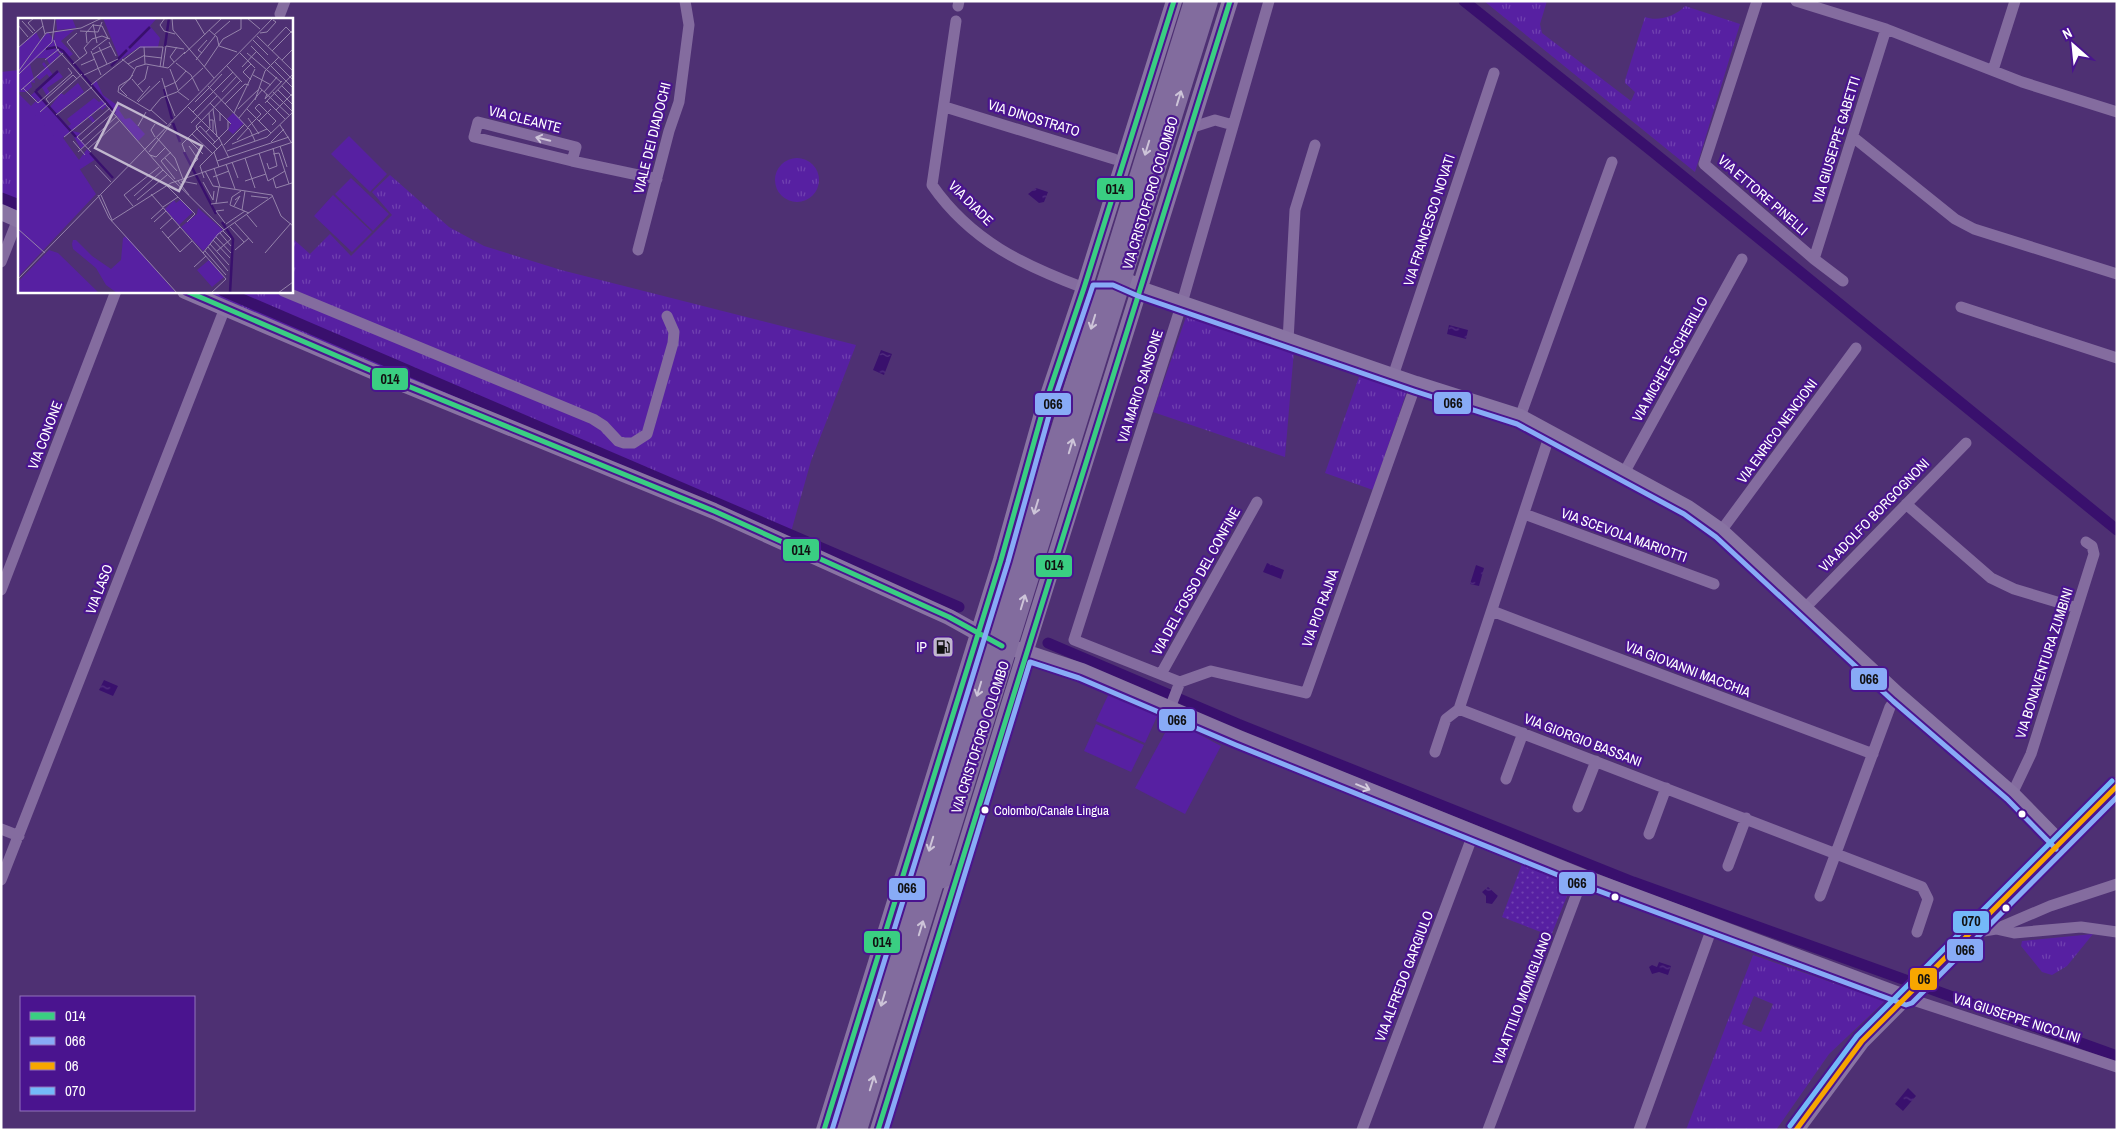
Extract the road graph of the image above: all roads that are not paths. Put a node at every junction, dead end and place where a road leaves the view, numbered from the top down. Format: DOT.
graph roads {
  1 [pos="284,1"];
  2 [pos="685,1"];
  3 [pos="1174,1"];
  4 [pos="1193,1"];
  5 [pos="1210,1"];
  6 [pos="1230,1"];
  7 [pos="1269,1"];
  8 [pos="1757,1"];
  9 [pos="1796,1"];
  10 [pos="2015,1"];
  11 [pos="280,14"];
  12 [pos="956,20"];
  13 [pos="1886,29"];
  14 [pos="1993,70"];
  15 [pos="1494,73"];
  16 [pos="945,107"];
  17 [pos="2117,112"];
  18 [pos="1233,125"];
  19 [pos="1190,128"];
  20 [pos="1853,138"];
  21 [pos="1315,145"];
  22 [pos="1114,159"];
  23 [pos="572,161"];
  24 [pos="1612,162"];
  25 [pos="656,179"];
  26 [pos="1,212"];
  27 [pos="18,220"];
  28 [pos="638,250"];
  29 [pos="1742,259"];
  30 [pos="1814,259"];
  31 [pos="1,262"];
  32 [pos="2117,274"];
  33 [pos="1116,277"];
  34 [pos="1843,281"];
  35 [pos="1086,283"];
  36 [pos="1140,288"];
  37 [pos="116,292"];
  38 [pos="187,292"];
  39 [pos="284,292"];
  40 [pos="1182,303"];
  41 [pos="1961,306"];
  42 [pos="225,308"];
  43 [pos="667,316"];
  44 [pos="1288,340"];
  45 [pos="1856,348"];
  46 [pos="2117,358"];
  47 [pos="1393,376"];
  48 [pos="1416,384"];
  49 [pos="1070,394"];
  50 [pos="1043,410"];
  51 [pos="1520,417"];
  52 [pos="1550,434"];
  53 [pos="1966,443"];
  54 [pos="1624,473"];
  55 [pos="1258,502"];
  56 [pos="1906,504"];
  57 [pos="1524,514"];
  58 [pos="1721,531"];
  59 [pos="2086,542"];
  60 [pos="1714,584"];
  61 [pos="1,590"];
  62 [pos="1804,608"];
  63 [pos="2077,608"];
  64 [pos="1492,611"];
  65 [pos="978,633"];
  66 [pos="1009,648"];
  67 [pos="1161,674"];
  68 [pos="1179,684"];
  69 [pos="1898,696"];
  70 [pos="1170,706"];
  71 [pos="1459,709"];
  72 [pos="1523,734"];
  73 [pos="1436,752"];
  74 [pos="1873,754"];
  75 [pos="1596,761"];
  76 [pos="1506,779"];
  77 [pos="2117,786"];
  78 [pos="1666,788"];
  79 [pos="2012,794"];
  80 [pos="1578,807"];
  81 [pos="1746,818"];
  82 [pos="1,829"];
  83 [pos="1474,832"];
  84 [pos="1649,834"];
  85 [pos="19,836"];
  86 [pos="2061,844"];
  87 [pos="1836,852"];
  88 [pos="1728,866"];
  89 [pos="960,871"];
  90 [pos="1583,877"];
  91 [pos="1,880"];
  92 [pos="935,882"];
  93 [pos="2117,884"];
  94 [pos="1820,896"];
  95 [pos="1713,925"];
  96 [pos="1996,929"];
  97 [pos="1917,932"];
  98 [pos="2117,932"];
  99 [pos="1972,933"];
  100 [pos="1910,995"];
  101 [pos="2117,1067"];
  102 [pos="824,1130"];
  103 [pos="842,1130"];
  104 [pos="858,1130"];
  105 [pos="878,1130"];
  106 [pos="1362,1130"];
  107 [pos="1488,1130"];
  108 [pos="1640,1130"];
  109 [pos="1796,1130"];
  1 -- 11 [label="street"];
  2 -- 25 [label="street, VIALE DEI DIADOCHI"];
  3 -- 35 [label="street"];
  4 -- 33 [label="main road, VIA CRISTOFORO COLOMBO, one-way"];
  33 -- 5 [label="main road, VIA CRISTOFORO COLOMBO, one-way"];
  6 -- 19 [label="street, VIA CRISTOFORO COLOMBO"];
  7 -- 18 [label="street, VIA MARIO SANSONE"];
  8 -- 30 [label="street, VIA ETTORE PINELLI"];
  9 -- 13 [label="street"];
  10 -- 14 [label="street"];
  12 -- 16 [label="street, VIA DIADE"];
  13 -- 14 [label="street"];
  13 -- 20 [label="street, VIA GIUSEPPE GABETTI"];
  14 -- 17 [label="street"];
  15 -- 47 [label="street, VIA FRANCESCO NOVATI"];
  16 -- 22 [label="street, VIA DINOSTRATO"];
  16 -- 35 [label="street, VIA DIADE"];
  18 -- 19 [label="street"];
  18 -- 40 [label="street, VIA MARIO SANSONE"];
  19 -- 36 [label="street, VIA CRISTOFORO COLOMBO"];
  20 -- 30 [label="street, VIA GIUSEPPE GABETTI"];
  20 -- 32 [label="street"];
  21 -- 44 [label="street"];
  23 -- 23 [label="street, VIA CLEANTE, one-way"];
  23 -- 25 [label="street, VIA CLEANTE"];
  24 -- 51 [label="street"];
  25 -- 28 [label="street, VIALE DEI DIADOCHI"];
  26 -- 27 [label="street"];
  27 -- 31 [label="street"];
  29 -- 54 [label="street, VIA MICHELE SCHERILLO"];
  30 -- 34 [label="street, VIA ETTORE PINELLI"];
  33 -- 35 [label="street"];
  33 -- 36 [label="street"];
  33 -- 49 [label="main road, VIA CRISTOFORO COLOMBO, one-way"];
  66 -- 33 [label="main road, VIA CRISTOFORO COLOMBO, one-way"];
  35 -- 50 [label="street"];
  36 -- 40 [label="street"];
  36 -- 66 [label="street, VIA CRISTOFORO COLOMBO"];
  37 -- 61 [label="street, VIA CONONE"];
  38 -- 42 [label="street"];
  39 -- 43 [label="street"];
  40 -- 44 [label="street"];
  40 -- 67 [label="street, VIA MARIO SANSONE"];
  41 -- 46 [label="street"];
  42 -- 65 [label="street"];
  42 -- 85 [label="street, VIA LASO"];
  44 -- 47 [label="street"];
  45 -- 58 [label="street, VIA ENRICO NENCIONI"];
  47 -- 48 [label="street"];
  48 -- 51 [label="street"];
  48 -- 68 [label="street, VIA PIO RAJNA"];
  49 -- 50 [label="street"];
  49 -- 66 [label="main road, VIA CRISTOFORO COLOMBO, one-way"];
  50 -- 65 [label="street"];
  51 -- 52 [label="street"];
  52 -- 54 [label="street"];
  52 -- 57 [label="street"];
  53 -- 56 [label="street, VIA ADOLFO BORGOGNONI"];
  54 -- 58 [label="street"];
  55 -- 67 [label="street, VIA DEL FOSSO DEL CONFINE"];
  56 -- 62 [label="street, VIA ADOLFO BORGOGNONI"];
  56 -- 63 [label="street"];
  57 -- 60 [label="street, VIA SCEVOLA MARIOTTI"];
  57 -- 64 [label="street"];
  58 -- 62 [label="street"];
  59 -- 63 [label="street, VIA BONAVENTURA ZUMBINI"];
  62 -- 69 [label="street"];
  63 -- 79 [label="street, VIA BONAVENTURA ZUMBINI"];
  64 -- 71 [label="street"];
  64 -- 74 [label="street, VIA GIOVANNI MACCHIA"];
  65 -- 66 [label="street"];
  65 -- 102 [label="street"];
  66 -- 70 [label="street"];
  66 -- 89 [label="street, VIA CRISTOFORO COLOMBO"];
  66 -- 92 [label="main road, VIA CRISTOFORO COLOMBO"];
  66 -- 103 [label="main road, VIA CRISTOFORO COLOMBO, one-way"];
  67 -- 68 [label="street, VIA MARIO SANSONE"];
  68 -- 70 [label="street"];
  69 -- 74 [label="street"];
  69 -- 79 [label="street"];
  70 -- 83 [label="street, one-way"];
  71 -- 72 [label="street, VIA GIORGIO BASSANI"];
  71 -- 73 [label="street"];
  72 -- 75 [label="street, VIA GIORGIO BASSANI"];
  72 -- 76 [label="street"];
  74 -- 87 [label="street"];
  75 -- 78 [label="street, VIA GIORGIO BASSANI"];
  75 -- 80 [label="street"];
  77 -- 86 [label="street"];
  78 -- 81 [label="street, VIA GIORGIO BASSANI"];
  78 -- 84 [label="street"];
  79 -- 86 [label="street"];
  81 -- 87 [label="street, VIA GIORGIO BASSANI"];
  81 -- 88 [label="street"];
  82 -- 85 [label="street"];
  83 -- 90 [label="street"];
  83 -- 106 [label="street, VIA ALFREDO GARGIULO"];
  85 -- 91 [label="street, VIA LASO"];
  86 -- 99 [label="street"];
  87 -- 94 [label="street"];
  87 -- 97 [label="street, VIA GIORGIO BASSANI"];
  89 -- 92 [label="main road"];
  89 -- 105 [label="street, VIA CRISTOFORO COLOMBO"];
  90 -- 95 [label="street"];
  90 -- 107 [label="street, VIA ATTILIO MOMIGLIANO"];
  104 -- 92 [label="main road, VIA CRISTOFORO COLOMBO, one-way"];
  93 -- 96 [label="street"];
  95 -- 100 [label="street"];
  95 -- 108 [label="street"];
  96 -- 98 [label="street"];
  96 -- 99 [label="street"];
  99 -- 100 [label="street"];
  100 -- 101 [label="street, VIA GIUSEPPE NICOLINI"];
  100 -- 109 [label="street"];
}
